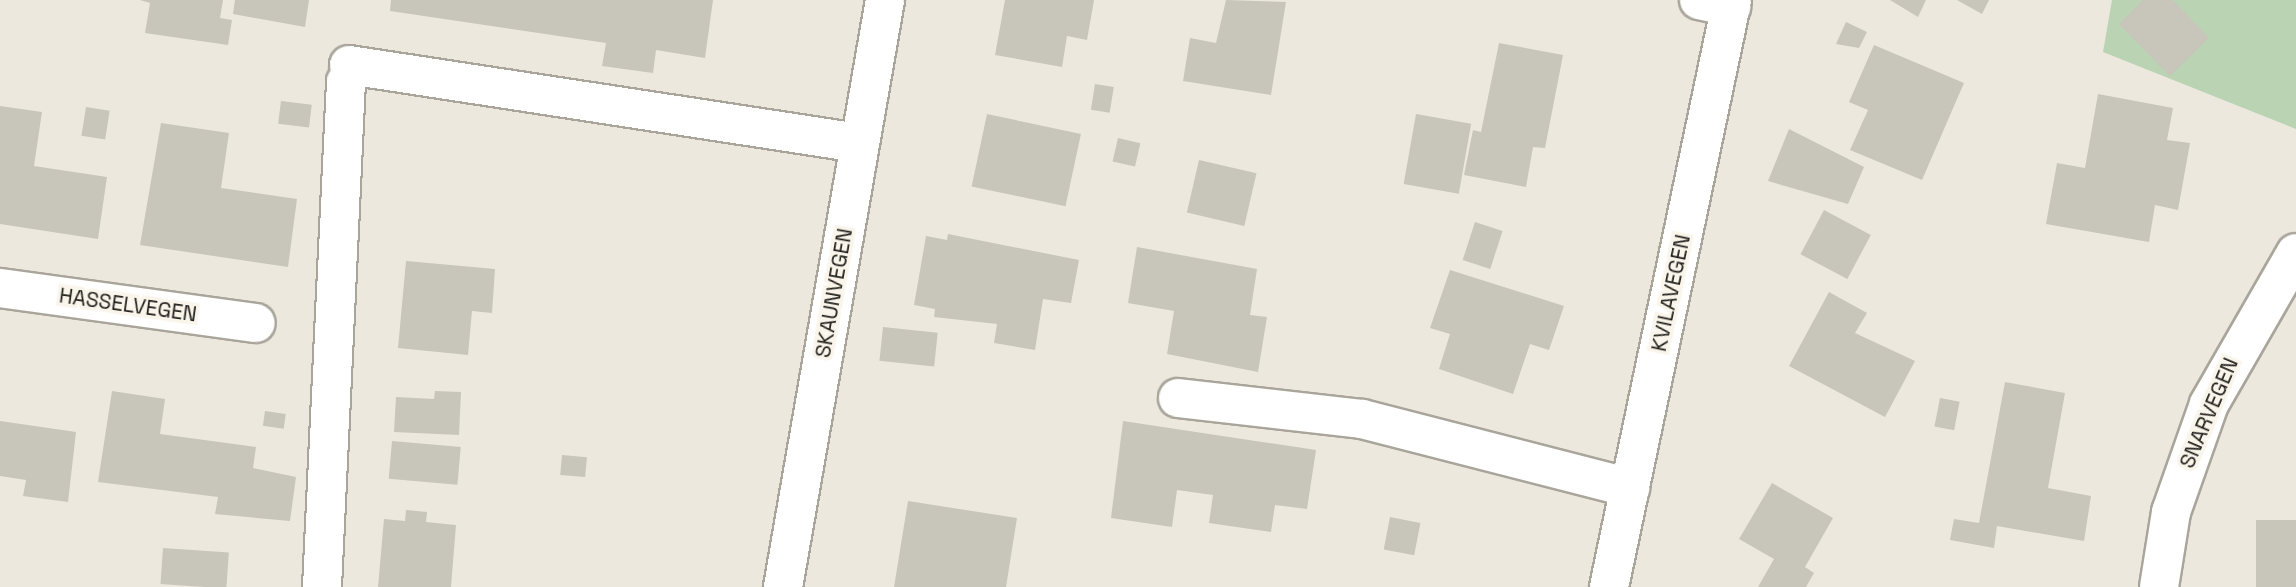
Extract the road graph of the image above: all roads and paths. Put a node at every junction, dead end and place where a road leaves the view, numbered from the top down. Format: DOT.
graph roads {
  1 [pos="885,0"];
  2 [pos="1721,2"];
  3 [pos="859,143"];
  4 [pos="2296,253"];
  5 [pos="0,288"];
  6 [pos="256,323"];
  7 [pos="1178,398"];
  8 [pos="1630,488"];
  9 [pos="323,587"];
  10 [pos="783,587"];
  11 [pos="1609,587"];
  12 [pos="2159,587"];
  1 -- 3 [label="street, SKAUNVEGEN"];
  2 -- 8 [label="street, KVILAVEGEN"];
  3 -- 9 [label="street"];
  3 -- 10 [label="street, SKAUNVEGEN"];
  4 -- 12 [label="street, SNARVEGEN"];
  5 -- 6 [label="street, HASSELVEGEN"];
  7 -- 8 [label="street"];
  8 -- 11 [label="street, KVILAVEGEN"];
}
